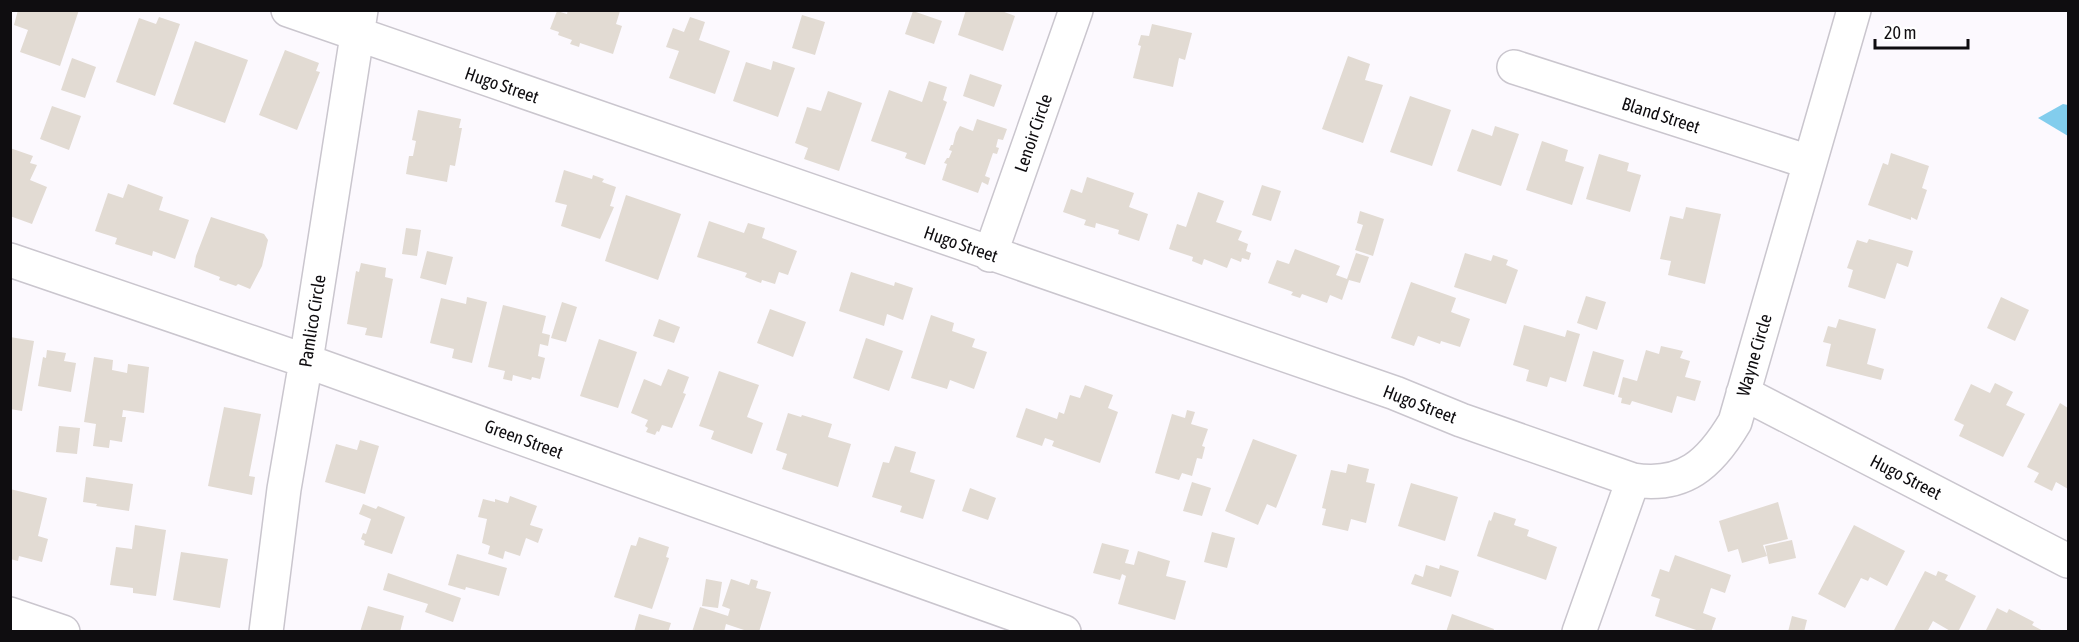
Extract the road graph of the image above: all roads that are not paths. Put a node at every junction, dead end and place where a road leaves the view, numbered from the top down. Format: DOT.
graph roads {
  1 [pos="288,10"];
  2 [pos="1076,10"];
  3 [pos="1854,10"];
  4 [pos="359,22"];
  5 [pos="1514,67"];
  6 [pos="1809,162"];
  7 [pos="990,255"];
  8 [pos="10,260"];
  9 [pos="306,361"];
  10 [pos="1743,393"];
  11 [pos="1634,480"];
  12 [pos="2068,561"];
  13 [pos="10,614"];
  14 [pos="1049,628"];
  15 [pos="63,632"];
  16 [pos="266,632"];
  17 [pos="1579,632"];
  1 -- 4 [label="street, Hugo Street"];
  2 -- 7 [label="street, Lenoir Circle"];
  3 -- 6 [label="street, Wayne Circle"];
  4 -- 7 [label="street, Hugo Street"];
  4 -- 9 [label="street, Pamlico Circle"];
  5 -- 6 [label="street, Bland Street"];
  6 -- 10 [label="street, Wayne Circle"];
  7 -- 11 [label="street, Hugo Street"];
  8 -- 9 [label="street, Green Street"];
  9 -- 14 [label="street, Green Street"];
  9 -- 16 [label="street, Pamlico Circle"];
  10 -- 11 [label="street, Wayne Circle"];
  10 -- 12 [label="street, Hugo Street"];
  11 -- 17 [label="street"];
  13 -- 15 [label="street"];
}
